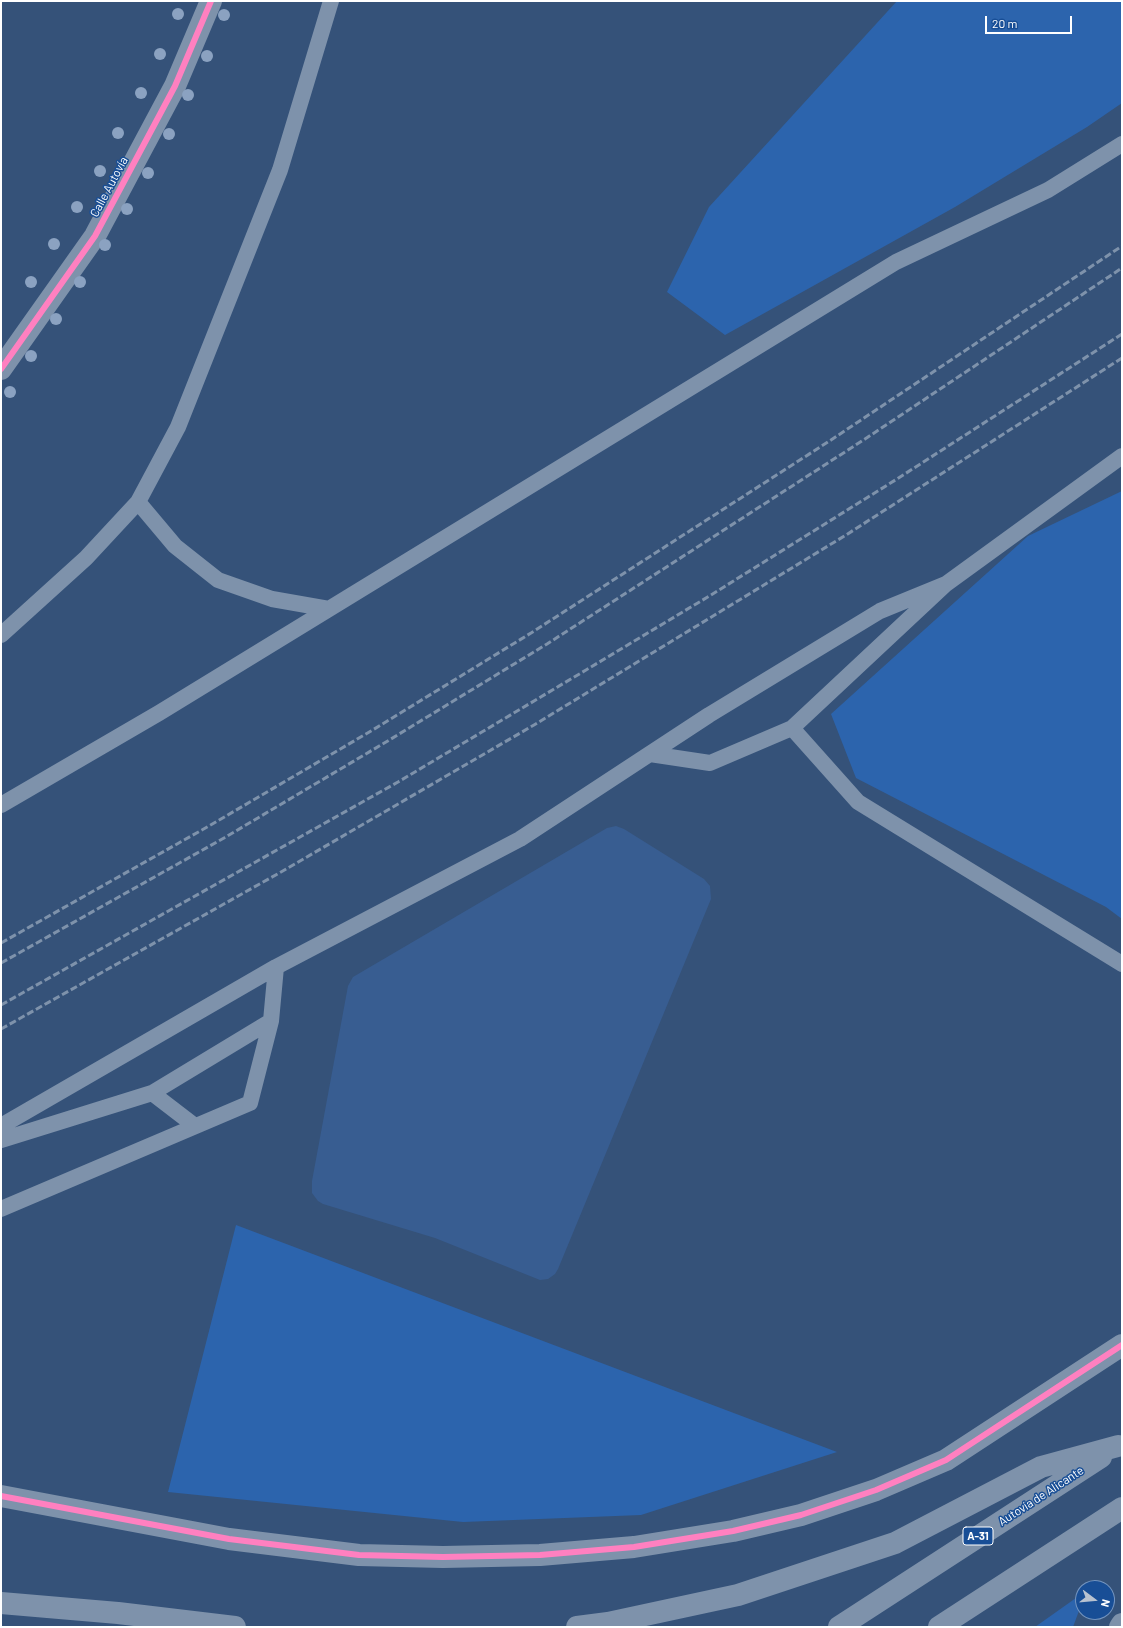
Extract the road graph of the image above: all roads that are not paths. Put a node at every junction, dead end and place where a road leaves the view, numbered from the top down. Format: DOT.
graph roads {
  1 [pos="211,1"];
  2 [pos="331,1"];
  3 [pos="1122,144"];
  4 [pos="1,369"];
  5 [pos="1122,456"];
  6 [pos="138,502"];
  7 [pos="946,584"];
  8 [pos="329,609"];
  9 [pos="1,635"];
  10 [pos="792,728"];
  11 [pos="650,754"];
  12 [pos="1,805"];
  13 [pos="1122,964"];
  14 [pos="276,967"];
  15 [pos="271,1021"];
  16 [pos="152,1093"];
  17 [pos="1,1126"];
  18 [pos="195,1126"];
  19 [pos="1,1140"];
  20 [pos="1,1209"];
  21 [pos="1122,1345"];
  22 [pos="1120,1444"];
  23 [pos="1,1496"];
  24 [pos="1122,1508"];
  25 [pos="1,1603"];
  26 [pos="1122,1624"];
  27 [pos="235,1627"];
  28 [pos="577,1627"];
  29 [pos="838,1627"];
  30 [pos="939,1627"];
  31 [pos="1120,1627"];
  1 -- 4 [label="main road, Calle Autovía"];
  2 -- 6 [label="lane"];
  3 -- 8 [label="lane"];
  5 -- 7 [label="lane"];
  6 -- 8 [label="lane"];
  6 -- 9 [label="lane"];
  7 -- 10 [label="lane"];
  7 -- 11 [label="lane"];
  8 -- 12 [label="lane"];
  10 -- 11 [label="lane"];
  10 -- 13 [label="lane"];
  11 -- 14 [label="lane"];
  14 -- 15 [label="lane"];
  14 -- 17 [label="lane"];
  15 -- 16 [label="lane"];
  15 -- 18 [label="lane"];
  16 -- 18 [label="lane"];
  16 -- 19 [label="lane"];
  18 -- 20 [label="lane"];
  21 -- 23 [label="main road"];
  22 -- 28 [label="main road"];
  22 -- 29 [label="main road, Autovía de Alicante / A-31"];
  24 -- 30 [label="main road"];
  25 -- 27 [label="main road"];
  26 -- 31 [label="main road"];
}
